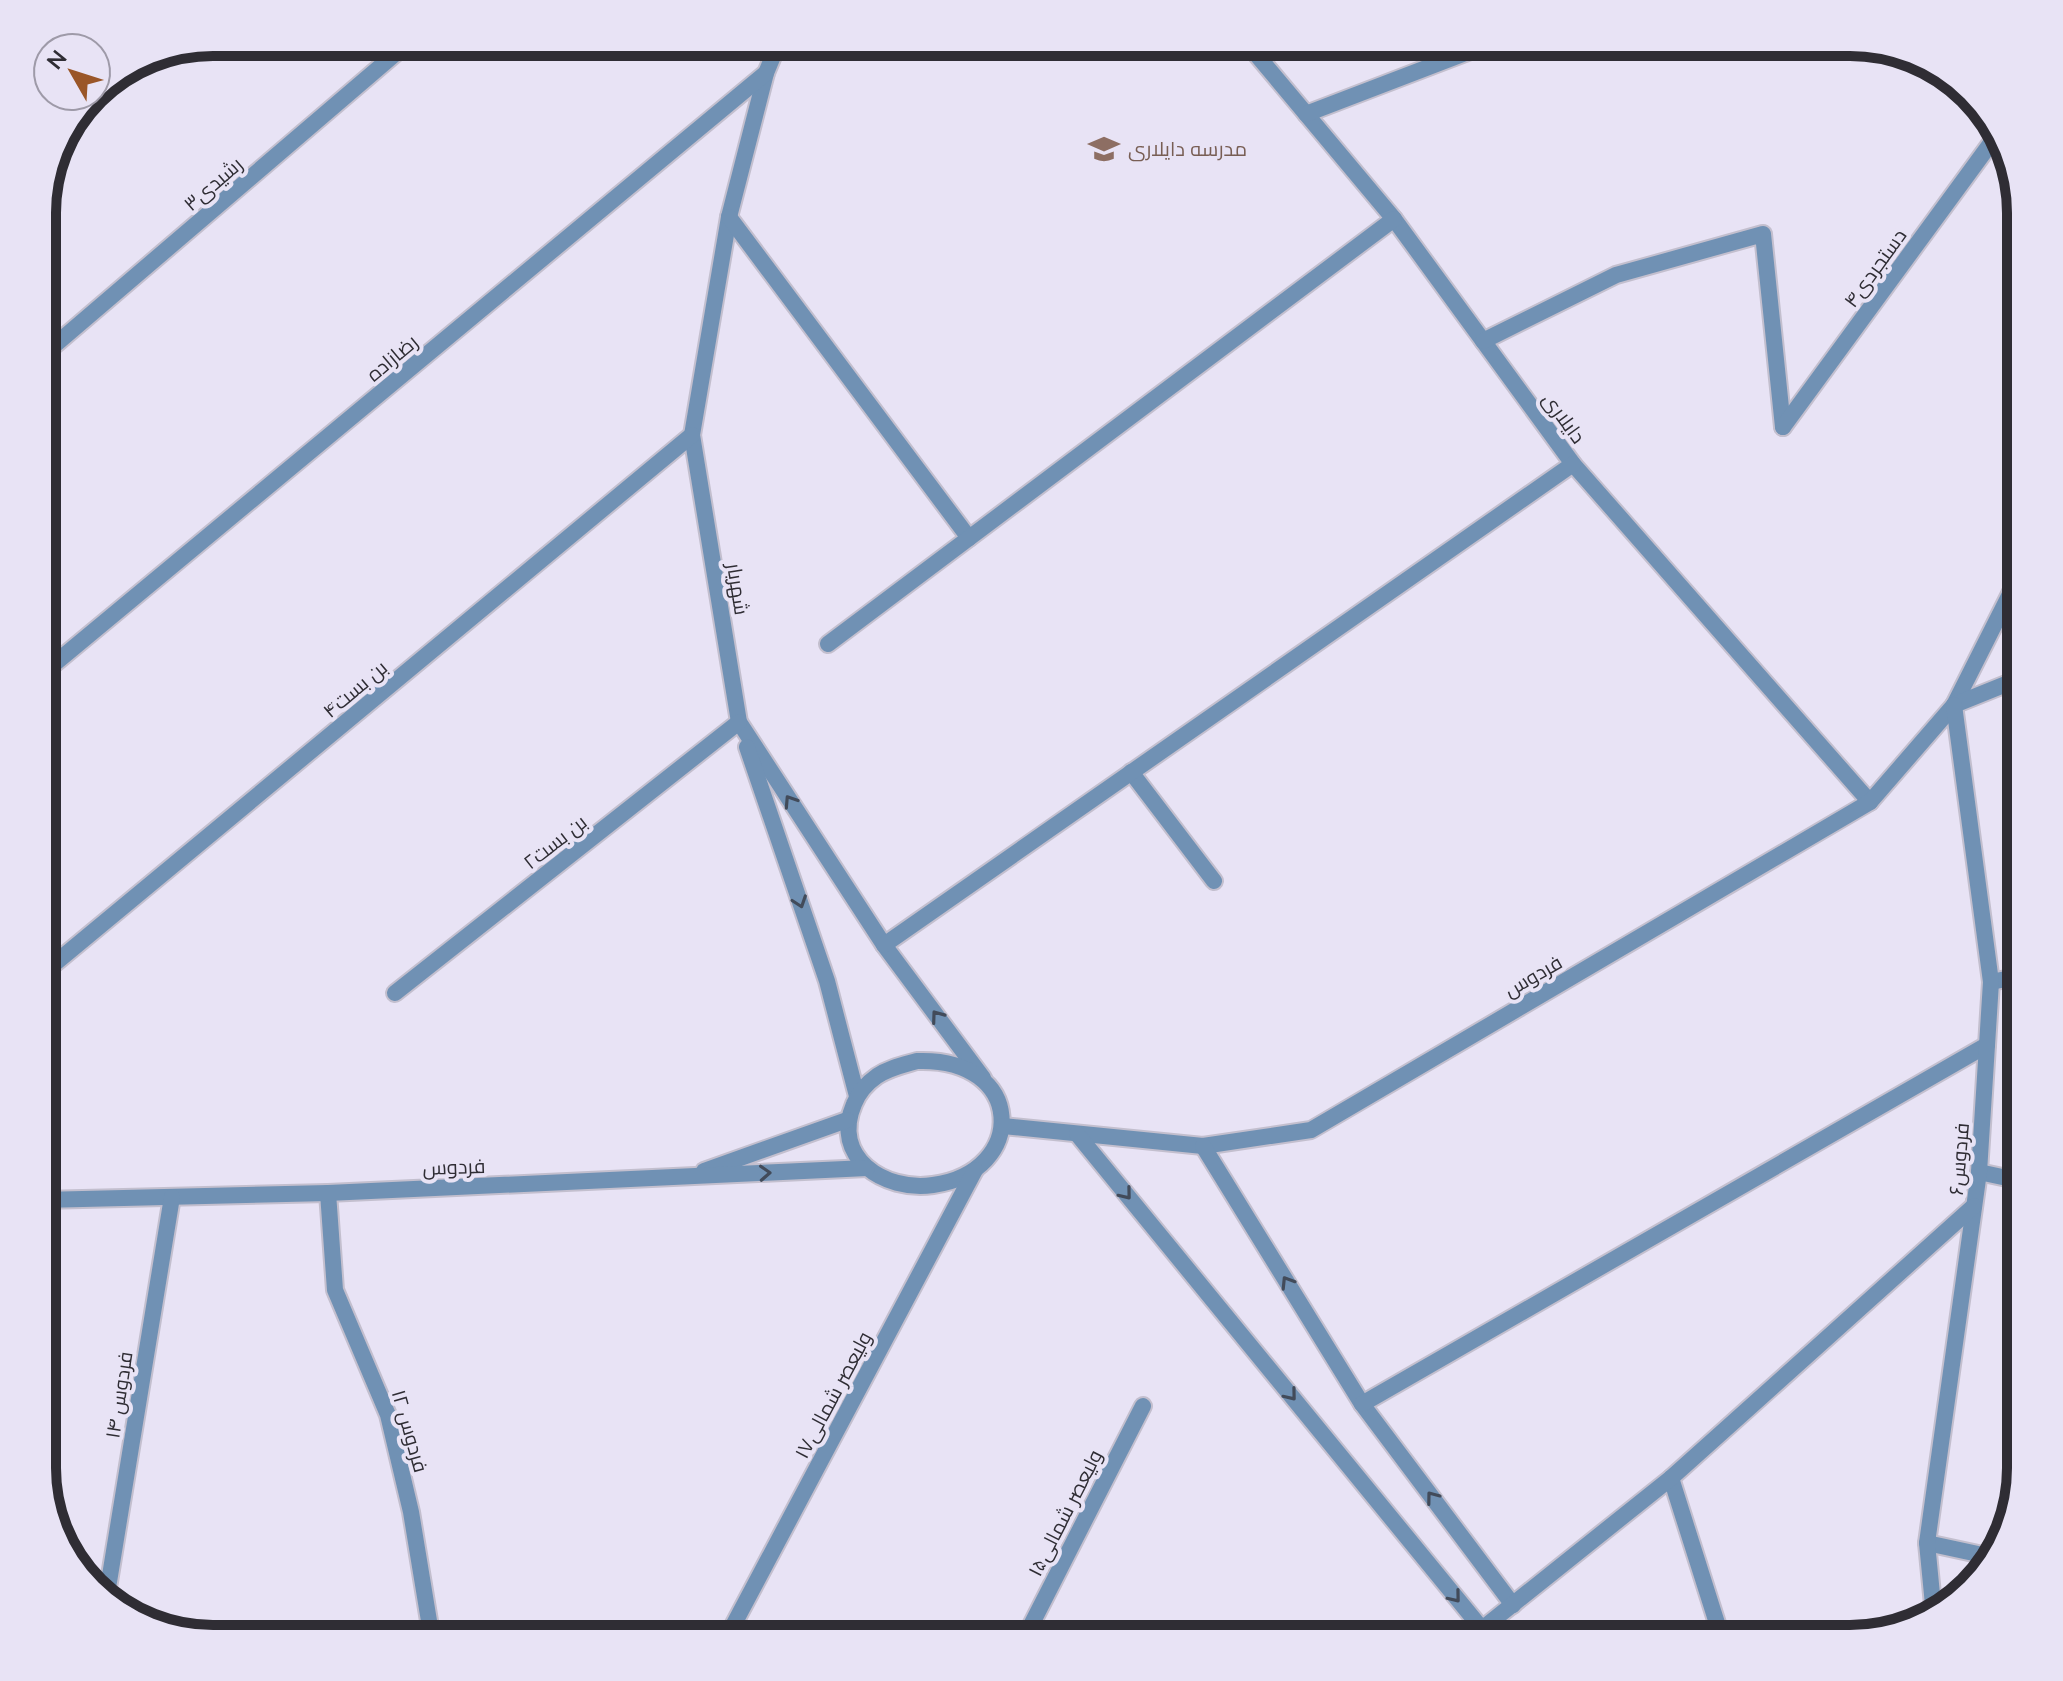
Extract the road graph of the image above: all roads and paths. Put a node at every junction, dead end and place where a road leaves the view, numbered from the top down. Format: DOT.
graph roads {
  1 [pos="393,56"];
  2 [pos="773,56"];
  3 [pos="1258,56"];
  4 [pos="1457,56"];
  5 [pos="766,73"];
  6 [pos="1306,114"];
  7 [pos="1991,143"];
  8 [pos="729,217"];
  9 [pos="1394,219"];
  10 [pos="1483,341"];
  11 [pos="56,344"];
  12 [pos="692,435"];
  13 [pos="1573,464"];
  14 [pos="969,538"];
  15 [pos="2007,600"];
  16 [pos="828,644"];
  17 [pos="56,662"];
  18 [pos="2007,684"];
  19 [pos="1954,705"];
  20 [pos="739,722"];
  21 [pos="1131,772"];
  22 [pos="1870,802"];
  23 [pos="1214,881"];
  24 [pos="884,945"];
  25 [pos="56,962"];
  26 [pos="2007,979"];
  27 [pos="1991,982"];
  28 [pos="395,993"];
  29 [pos="1987,1045"];
  30 [pos="983,1078"];
  31 [pos="857,1096"];
  32 [pos="847,1120"];
  33 [pos="1003,1126"];
  34 [pos="1077,1134"];
  35 [pos="1203,1146"];
  36 [pos="867,1168"];
  37 [pos="975,1170"];
  38 [pos="1979,1172"];
  39 [pos="687,1177"];
  40 [pos="2007,1178"];
  41 [pos="328,1193"];
  42 [pos="172,1197"];
  43 [pos="56,1200"];
  44 [pos="1974,1206"];
  45 [pos="1362,1404"];
  46 [pos="1143,1406"];
  47 [pos="1671,1478"];
  48 [pos="1927,1543"];
  49 [pos="1981,1555"];
  50 [pos="108,1585"];
  51 [pos="1933,1601"];
  52 [pos="1513,1605"];
  53 [pos="430,1625"];
  54 [pos="733,1625"];
  55 [pos="1031,1625"];
  56 [pos="1471,1625"];
  57 [pos="1489,1625"];
  58 [pos="1718,1625"];
  1 -- 11 [label="street, رشیدی۳"];
  2 -- 5 [label="street, شهریار"];
  3 -- 6 [label="street, دایلاری"];
  4 -- 6 [label="street"];
  5 -- 8 [label="street, شهریار"];
  5 -- 17 [label="street, رضازاده"];
  6 -- 9 [label="street, دایلاری"];
  7 -- 10 [label="street, دستجردی۴"];
  8 -- 12 [label="street, شهریار"];
  8 -- 14 [label="street"];
  9 -- 10 [label="street, دایلاری"];
  9 -- 14 [label="street"];
  10 -- 13 [label="street, دایلاری"];
  12 -- 20 [label="street, شهریار"];
  12 -- 25 [label="street, بن بست۴"];
  13 -- 21 [label="street"];
  13 -- 22 [label="street, دایلاری"];
  14 -- 16 [label="street"];
  15 -- 19 [label="street"];
  18 -- 19 [label="street, فردوس"];
  19 -- 22 [label="street, فردوس"];
  19 -- 27 [label="street, فردوس۶"];
  24 -- 20 [label="street, شهریار, one-way"];
  20 -- 28 [label="street, بن بست۲"];
  20 -- 31 [label="street, one-way"];
  21 -- 23 [label="street"];
  21 -- 24 [label="street"];
  22 -- 35 [label="street, فردوس"];
  30 -- 24 [label="street, شهریار, one-way"];
  26 -- 27 [label="street"];
  27 -- 29 [label="street, فردوس۶"];
  29 -- 38 [label="street, فردوس۶"];
  29 -- 45 [label="street"];
  30 -- 31 [label="street"];
  30 -- 33 [label="street"];
  31 -- 32 [label="street"];
  32 -- 36 [label="street"];
  32 -- 39 [label="street"];
  33 -- 34 [label="street, فردوس"];
  33 -- 37 [label="street"];
  34 -- 35 [label="street, فردوس"];
  34 -- 56 [label="street, one-way"];
  45 -- 35 [label="street, one-way"];
  36 -- 37 [label="street"];
  39 -- 36 [label="street, فردوس, one-way"];
  37 -- 54 [label="street, ولیعصر شمالی۱۷"];
  38 -- 40 [label="street"];
  38 -- 44 [label="street, فردوس۶"];
  39 -- 41 [label="street, فردوس"];
  41 -- 42 [label="street, فردوس"];
  41 -- 53 [label="street, فردوس ۱۲"];
  42 -- 43 [label="street, فردوس"];
  42 -- 50 [label="street, فردوس ۱۴"];
  44 -- 47 [label="street"];
  44 -- 48 [label="street, فردوس۶"];
  52 -- 45 [label="street, one-way"];
  46 -- 55 [label="street, ولیعصر شمالی۱۵"];
  47 -- 52 [label="street"];
  47 -- 58 [label="street"];
  48 -- 49 [label="street"];
  48 -- 51 [label="street, فردوس۶"];
  52 -- 57 [label="street"];
}
